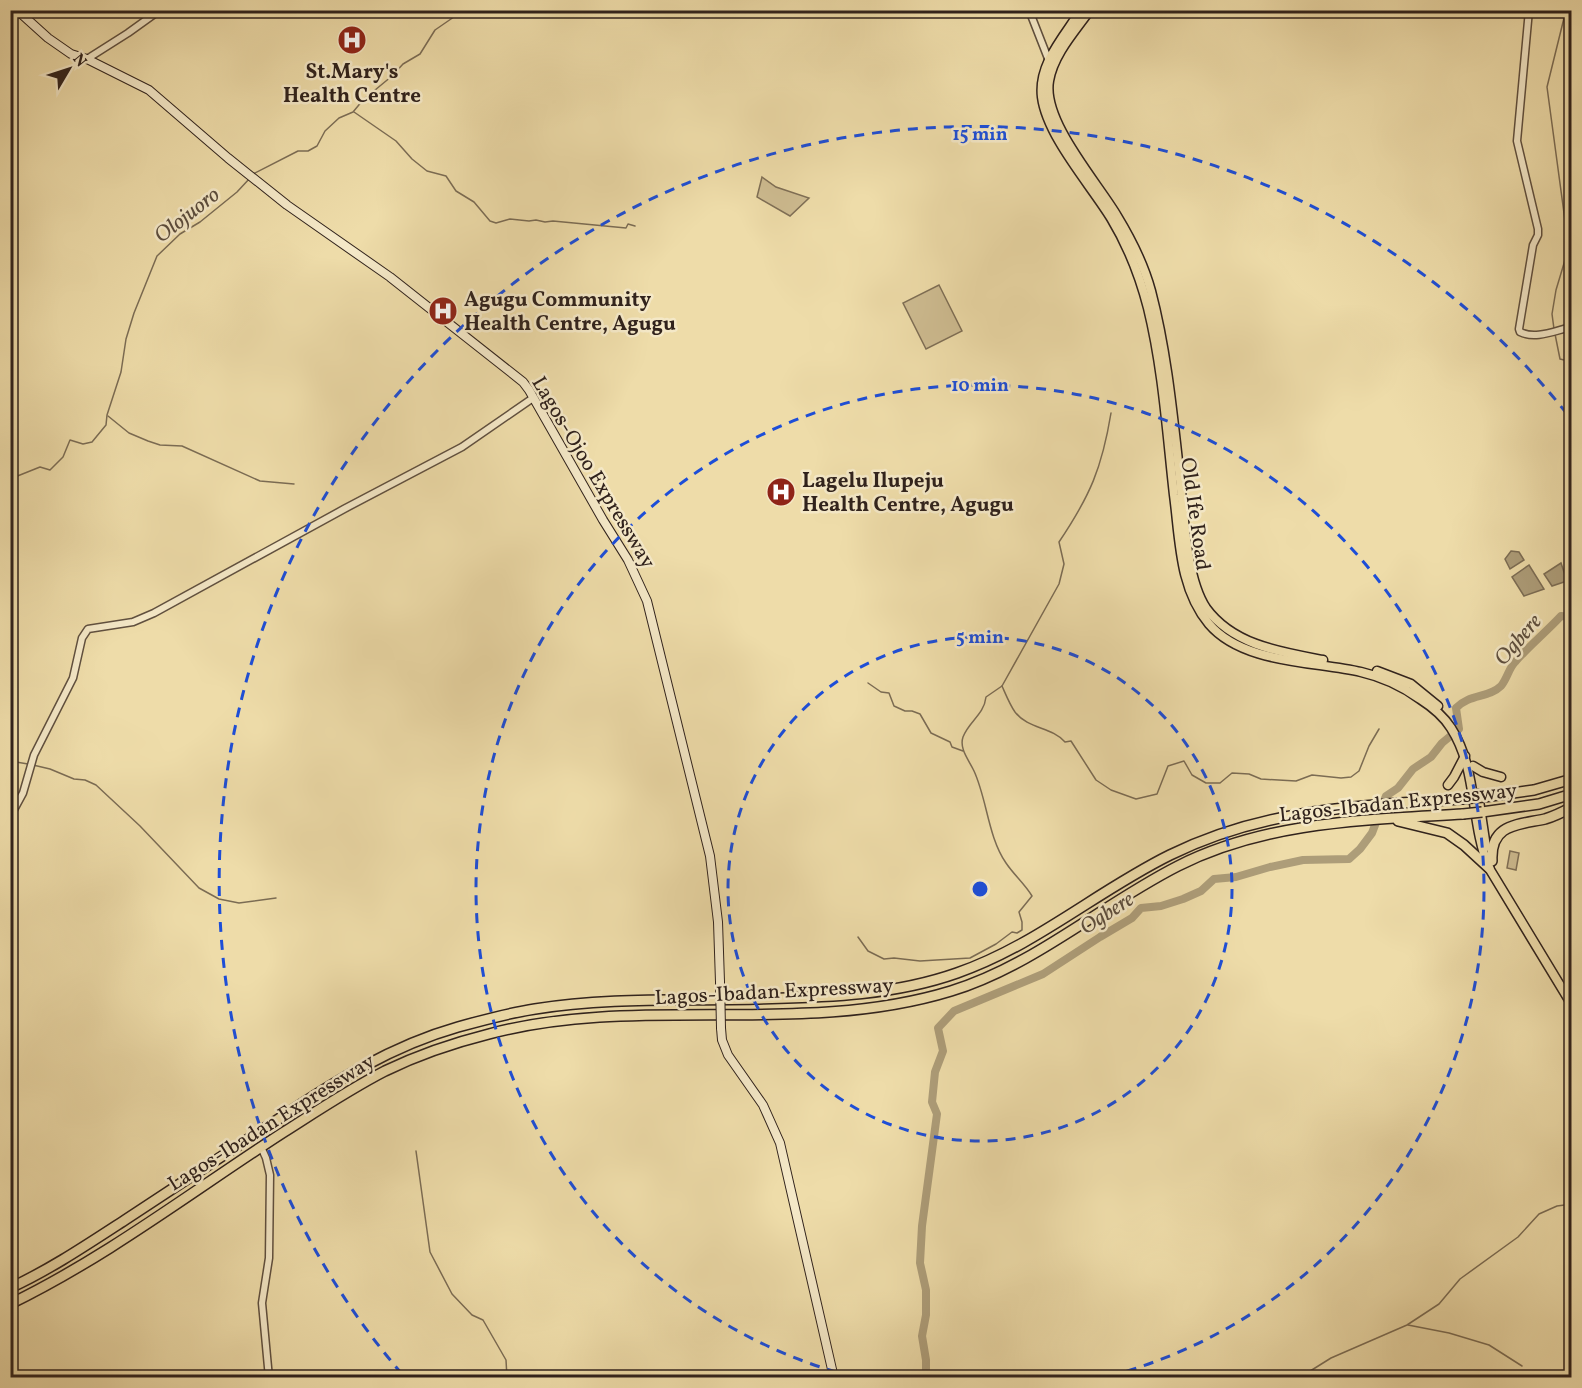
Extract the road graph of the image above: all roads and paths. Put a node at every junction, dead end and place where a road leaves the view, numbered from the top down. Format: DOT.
graph roads {
  1 [pos="17,10"];
  2 [pos="159,10"];
  3 [pos="1029,10"];
  4 [pos="1082,10"];
  5 [pos="1090,10"];
  6 [pos="1529,10"];
  7 [pos="87,59"];
  8 [pos="1049,61"];
  9 [pos="1572,327"];
  10 [pos="1164,382"];
  11 [pos="533,398"];
  12 [pos="1460,738"];
  13 [pos="1465,755"];
  14 [pos="1473,766"];
  15 [pos="1501,777"];
  16 [pos="1572,779"];
  17 [pos="1448,785"];
  18 [pos="1572,794"];
  19 [pos="1572,807"];
  20 [pos="10,817"];
  21 [pos="1384,819"];
  22 [pos="1491,865"];
  23 [pos="1570,994"];
  24 [pos="1572,1005"];
  25 [pos="261,1147"];
  26 [pos="10,1288"];
  27 [pos="10,1304"];
  28 [pos="268,1377"];
  29 [pos="834,1377"];
  1 -- 7 [label="main road, Lagos-Ojoo Expressway"];
  2 -- 7 [label="street"];
  3 -- 8 [label="street"];
  4 -- 8 [label="main road, Old Ife Road"];
  5 -- 10 [label="main road, Old Ife Road"];
  6 -- 9 [label="street"];
  7 -- 11 [label="main road, Lagos-Ojoo Expressway"];
  8 -- 10 [label="main road, Old Ife Road"];
  10 -- 12 [label="main road, Old Ife Road"];
  11 -- 20 [label="street"];
  11 -- 29 [label="main road, Lagos-Ojoo Expressway, bridge"];
  12 -- 13 [label="main road, Old Ife Road"];
  12 -- 14 [label="main road, Old Ife Road"];
  13 -- 17 [label="main road"];
  13 -- 22 [label="main road, Old Ife Road"];
  14 -- 15 [label="main road"];
  14 -- 22 [label="main road, Old Ife Road"];
  16 -- 26 [label="highway, Lagos-Ibadan Expressway, bridge"];
  18 -- 21 [label="highway, Lagos-Ibadan Expressway, bridge"];
  19 -- 22 [label="highway"];
  21 -- 22 [label="highway"];
  21 -- 25 [label="highway, Lagos-Ibadan Expressway"];
  22 -- 23 [label="main road, Old Ife Road"];
  23 -- 24 [label="main road, Old Ife Road"];
  25 -- 27 [label="highway, Lagos-Ibadan Expressway"];
  25 -- 28 [label="street"];
}
